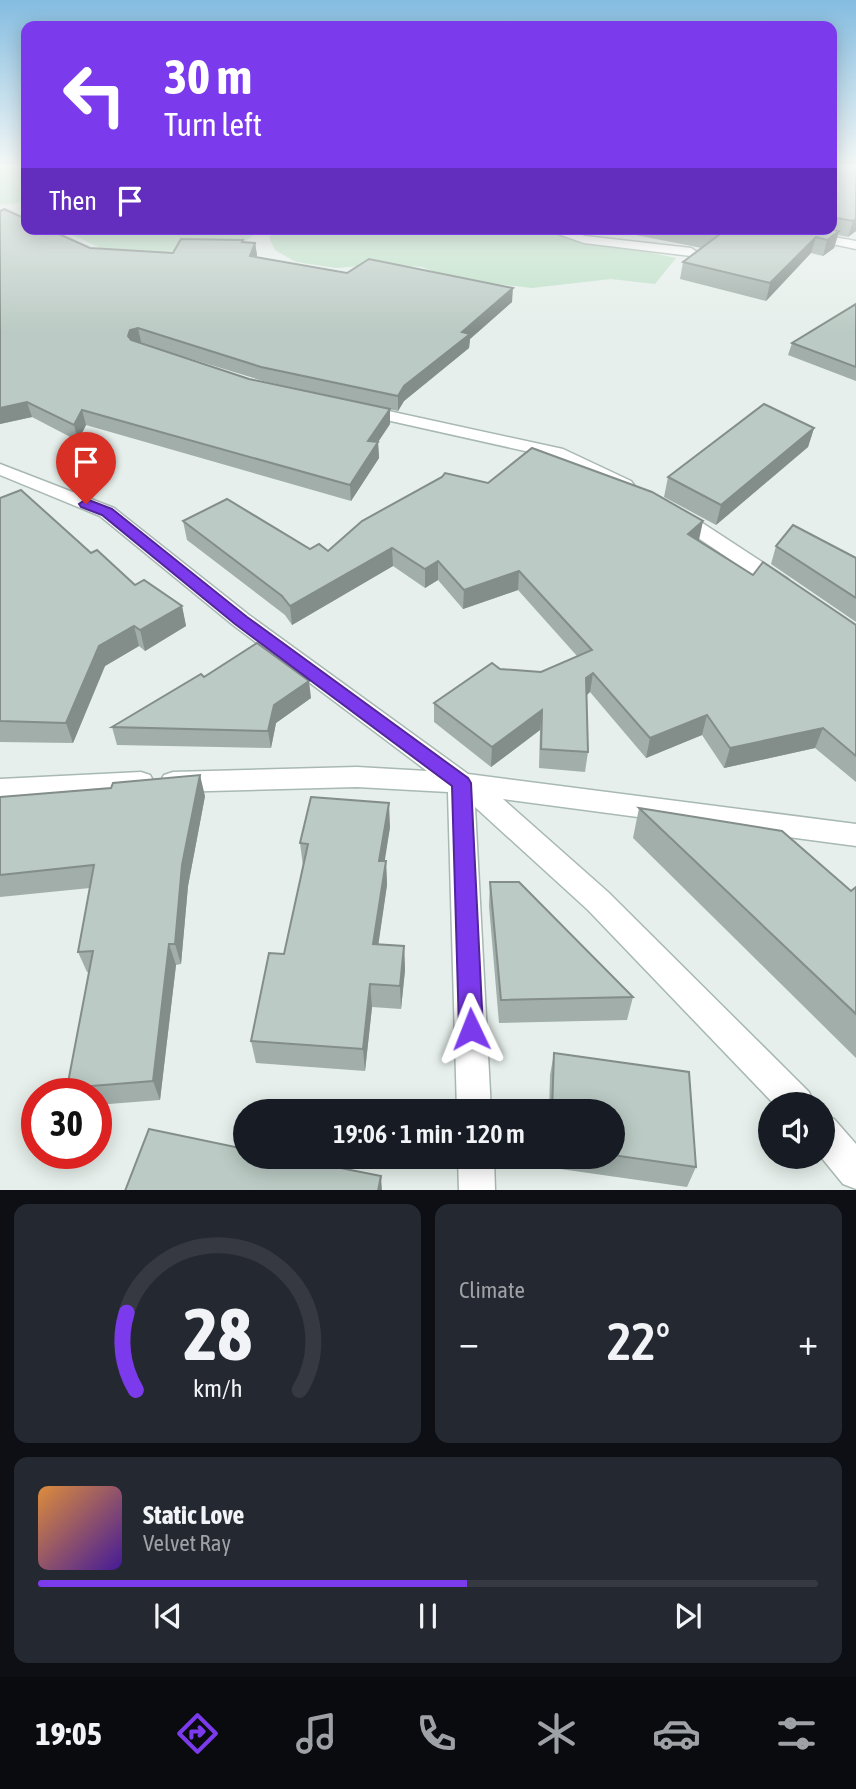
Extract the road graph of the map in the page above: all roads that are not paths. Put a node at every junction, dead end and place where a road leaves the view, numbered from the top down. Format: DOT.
graph roads {
  1 [pos="570,235"];
  2 [pos="791,235"];
  3 [pos="800,235"];
  4 [pos="755,236"];
  5 [pos="856,245"];
  6 [pos="691,252"];
  7 [pos="348,407"];
  8 [pos="0,469"];
  9 [pos="639,493"];
  10 [pos="661,506"];
  11 [pos="793,592"];
  12 [pos="461,783"];
  13 [pos="0,789"];
  14 [pos="856,835"];
  15 [pos="785,1092"];
  16 [pos="474,1099"];
  17 [pos="835,1146"];
  18 [pos="476,1169"];
  19 [pos="856,1171"];
  20 [pos="477,1190"];
  1 -- 6 [label="street"];
  2 -- 4 [label="street"];
  3 -- 5 [label="street"];
  7 -- 9 [label="street"];
  8 -- 12 [label="street"];
  10 -- 11 [label="street"];
  12 -- 13 [label="street"];
  12 -- 14 [label="street"];
  12 -- 15 [label="street"];
  12 -- 16 [label="street"];
  17 -- 19 [label="street"];
  18 -- 20 [label="street"];
}
